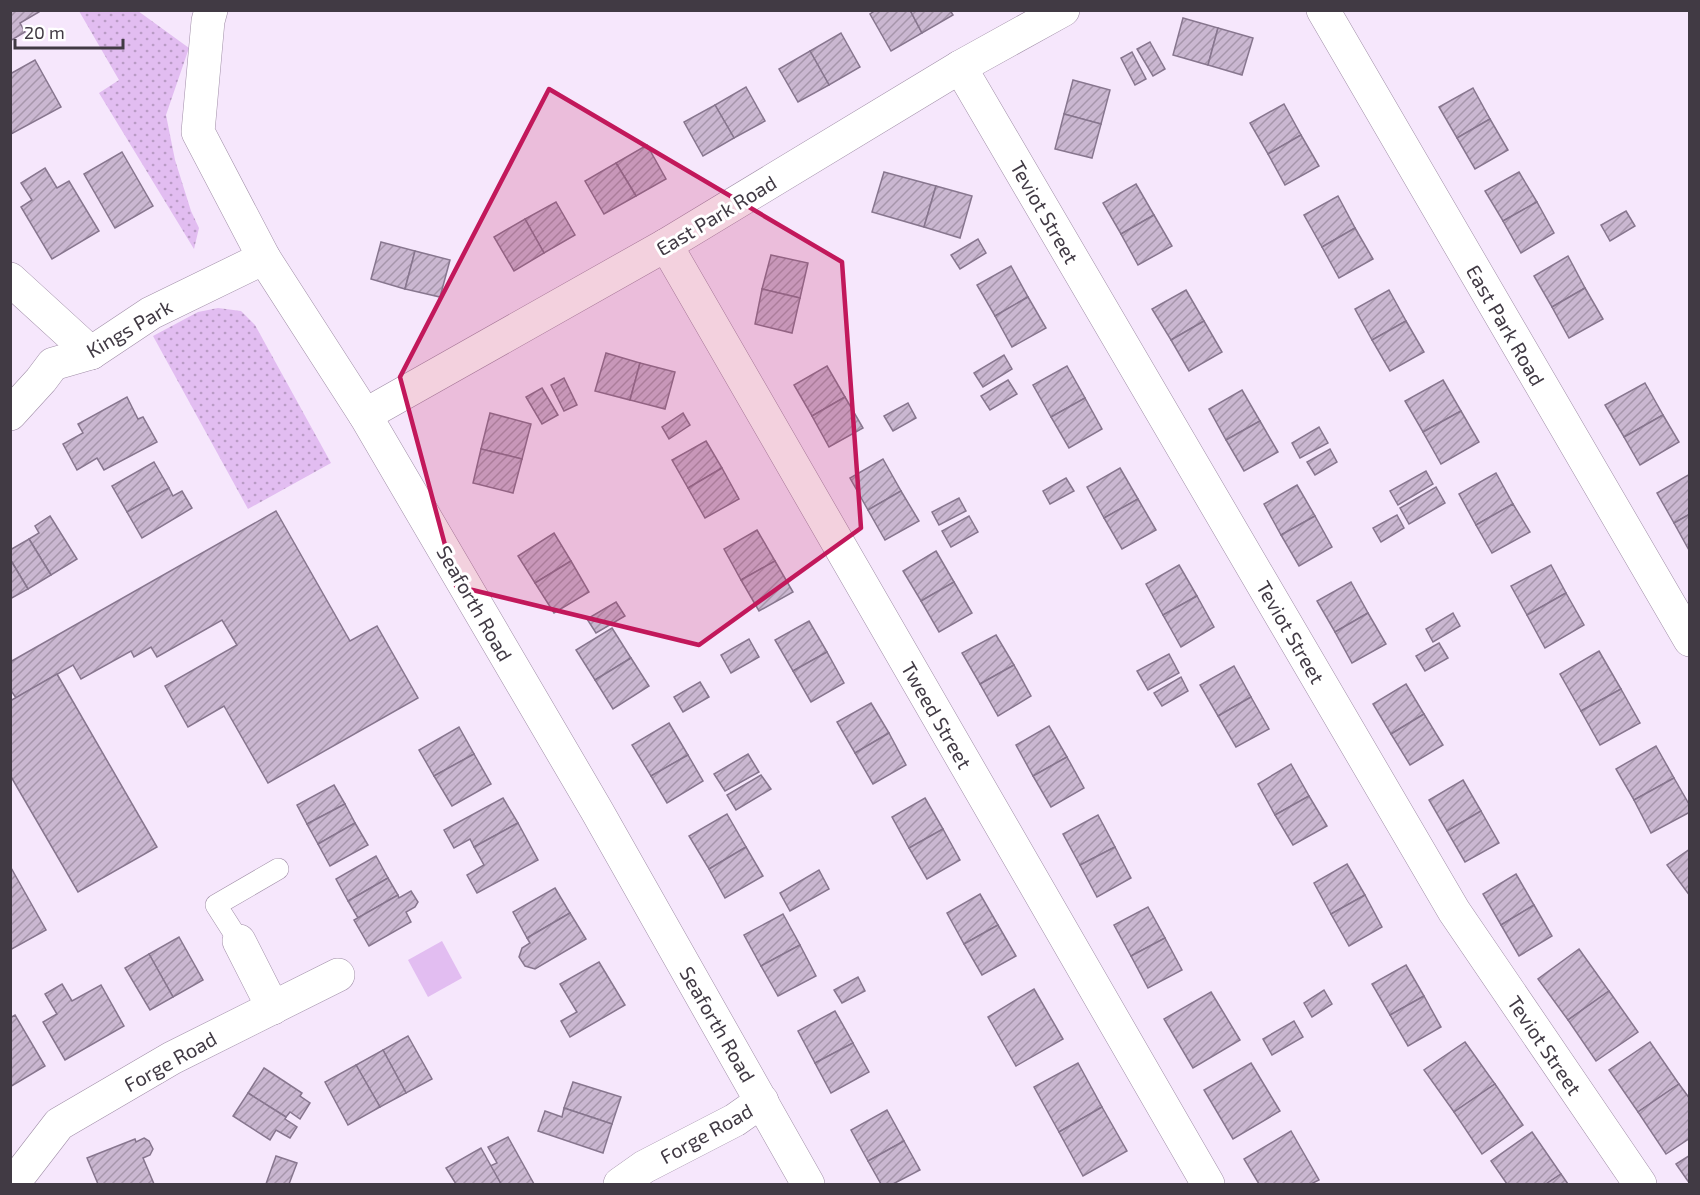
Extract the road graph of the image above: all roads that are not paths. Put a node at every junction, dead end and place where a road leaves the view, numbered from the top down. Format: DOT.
graph roads {
  1 [pos="211,10"];
  2 [pos="1064,10"];
  3 [pos="1323,10"];
  4 [pos="960,67"];
  5 [pos="666,246"];
  6 [pos="264,258"];
  7 [pos="10,279"];
  8 [pos="91,353"];
  9 [pos="10,414"];
  10 [pos="365,415"];
  11 [pos="1689,640"];
  12 [pos="278,868"];
  13 [pos="239,941"];
  14 [pos="338,975"];
  15 [pos="273,1008"];
  16 [pos="762,1101"];
  17 [pos="22,1174"];
  18 [pos="620,1185"];
  19 [pos="807,1185"];
  20 [pos="1208,1185"];
  21 [pos="1640,1185"];
  1 -- 6 [label="street, Seaforth Road"];
  2 -- 4 [label="street, East Park Road"];
  3 -- 11 [label="street, East Park Road"];
  4 -- 5 [label="street, East Park Road"];
  4 -- 21 [label="street, Teviot Street"];
  5 -- 10 [label="street, East Park Road"];
  5 -- 20 [label="street, Tweed Street"];
  6 -- 8 [label="street, Kings Park"];
  6 -- 10 [label="street, Seaforth Road"];
  7 -- 8 [label="street"];
  8 -- 9 [label="street, Kings Park"];
  10 -- 16 [label="street, Seaforth Road"];
  12 -- 13 [label="lane"];
  13 -- 15 [label="street"];
  14 -- 15 [label="street, Forge Road"];
  15 -- 17 [label="street, Forge Road"];
  16 -- 18 [label="street, Forge Road"];
  16 -- 19 [label="street, Seaforth Road"];
}
